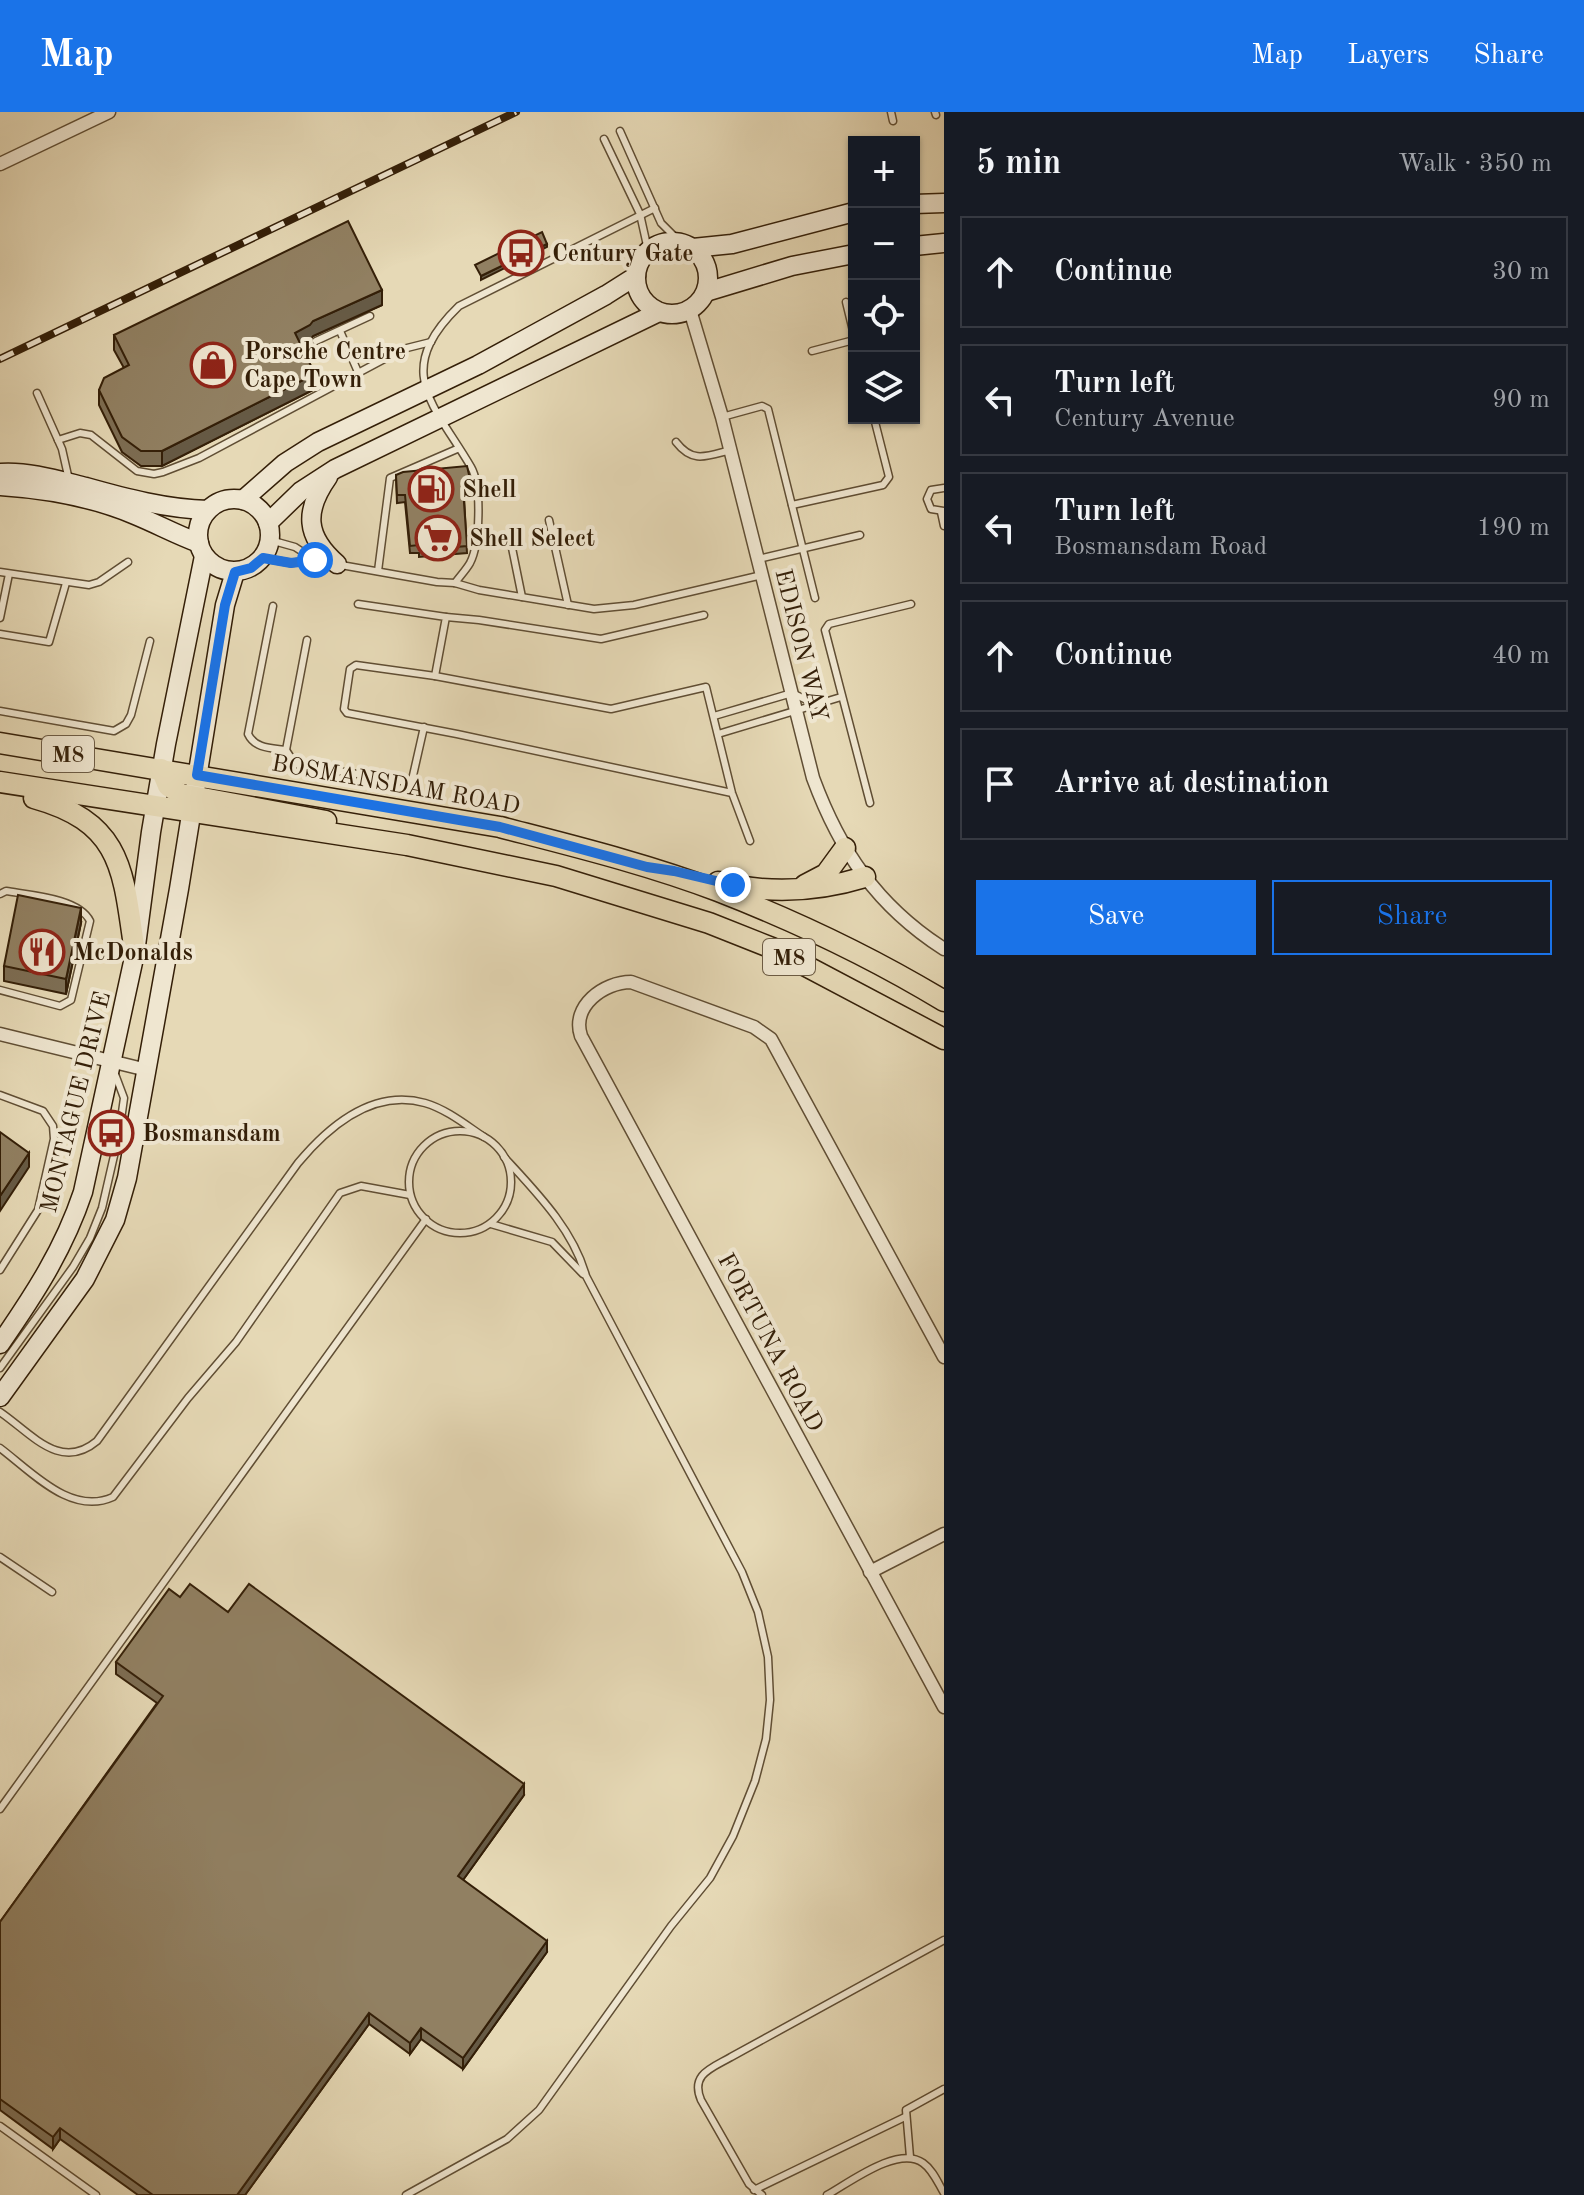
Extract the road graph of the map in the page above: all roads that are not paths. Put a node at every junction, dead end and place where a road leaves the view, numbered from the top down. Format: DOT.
graph roads {
  1 [pos="109,112"];
  2 [pos="891,112"];
  3 [pos="893,121"];
  4 [pos="620,131"];
  5 [pos="604,139"];
  6 [pos="0,164"];
  7 [pos="944,203"];
  8 [pos="920,204"];
  9 [pos="655,208"];
  10 [pos="640,214"];
  11 [pos="848,214"];
  12 [pos="944,243"];
  13 [pos="687,245"];
  14 [pos="920,245"];
  15 [pos="648,250"];
  16 [pos="848,255"];
  17 [pos="636,276"];
  18 [pos="706,292"];
  19 [pos="846,302"];
  20 [pos="690,310"];
  21 [pos="848,311"];
  22 [pos="659,312"];
  23 [pos="370,316"];
  24 [pos="340,331"];
  25 [pos="848,339"];
  26 [pos="316,341"];
  27 [pos="431,342"];
  28 [pos="812,351"];
  29 [pos="358,372"];
  30 [pos="425,392"];
  31 [pos="37,393"];
  32 [pos="722,417"];
  33 [pos="439,418"];
  34 [pos="876,424"];
  35 [pos="58,440"];
  36 [pos="676,442"];
  37 [pos="457,449"];
  38 [pos="731,450"];
  39 [pos="335,469"];
  40 [pos="0,473"];
  41 [pos="0,486"];
  42 [pos="944,488"];
  43 [pos="72,490"];
  44 [pos="243,500"];
  45 [pos="792,505"];
  46 [pos="208,510"];
  47 [pos="942,511"];
  48 [pos="549,520"];
  49 [pos="944,526"];
  50 [pos="269,531"];
  51 [pos="860,535"];
  52 [pos="511,543"];
  53 [pos="803,548"];
  54 [pos="202,550"];
  55 [pos="263,558"];
  56 [pos="758,559"];
  57 [pos="315,560"];
  58 [pos="128,562"];
  59 [pos="337,564"];
  60 [pos="378,571"];
  61 [pos="0,572"];
  62 [pos="235,572"];
  63 [pos="9,574"];
  64 [pos="762,575"];
  65 [pos="66,583"];
  66 [pos="455,583"];
  67 [pos="522,597"];
  68 [pos="815,598"];
  69 [pos="358,604"];
  70 [pos="911,604"];
  71 [pos="568,605"];
  72 [pos="273,606"];
  73 [pos="704,615"];
  74 [pos="446,617"];
  75 [pos="0,618"];
  76 [pos="0,634"];
  77 [pos="307,640"];
  78 [pos="150,641"];
  79 [pos="435,676"];
  80 [pos="792,693"];
  81 [pos="841,697"];
  82 [pos="813,704"];
  83 [pos="0,711"];
  84 [pos="796,712"];
  85 [pos="714,716"];
  86 [pos="424,727"];
  87 [pos="718,734"];
  88 [pos="0,743"];
  89 [pos="286,750"];
  90 [pos="161,769"];
  91 [pos="197,775"];
  92 [pos="0,782"];
  93 [pos="0,789"];
  94 [pos="732,793"];
  95 [pos="870,803"];
  96 [pos="193,805"];
  97 [pos="155,807"];
  98 [pos="750,841"];
  99 [pos="845,848"];
  100 [pos="647,867"];
  101 [pos="865,877"];
  102 [pos="785,890"];
  103 [pos="0,894"];
  104 [pos="944,949"];
  105 [pos="135,953"];
  106 [pos="0,990"];
  107 [pos="944,1001"];
  108 [pos="0,1034"];
  109 [pos="944,1039"];
  110 [pos="111,1062"];
  111 [pos="147,1070"];
  112 [pos="0,1095"];
  113 [pos="484,1137"];
  114 [pos="504,1157"];
  115 [pos="410,1195"];
  116 [pos="426,1219"];
  117 [pos="491,1224"];
  118 [pos="0,1270"];
  119 [pos="586,1276"];
  120 [pos="940,1342"];
  121 [pos="0,1344"];
  122 [pos="944,1357"];
  123 [pos="0,1368"];
  124 [pos="0,1397"];
  125 [pos="0,1412"];
  126 [pos="0,1448"];
  127 [pos="944,1534"];
  128 [pos="0,1557"];
  129 [pos="870,1572"];
  130 [pos="52,1592"];
  131 [pos="944,1707"];
  132 [pos="0,1809"];
  133 [pos="944,1940"];
  134 [pos="944,2089"];
  135 [pos="905,2117"];
  136 [pos="0,2126"];
  137 [pos="910,2157"];
  138 [pos="754,2190"];
  139 [pos="944,2193"];
  140 [pos="96,2195"];
  141 [pos="406,2195"];
  142 [pos="762,2195"];
  143 [pos="827,2195"];
  1 -- 6 [label="street"];
  2 -- 3 [label="lane"];
  4 -- 9 [label="lane"];
  5 -- 10 [label="lane"];
  7 -- 8 [label="street"];
  9 -- 10 [label="lane"];
  9 -- 13 [label="lane"];
  10 -- 15 [label="lane"];
  10 -- 27 [label="lane"];
  11 -- 13 [label="street"];
  12 -- 14 [label="street"];
  13 -- 15 [label="street"];
  13 -- 18 [label="street"];
  15 -- 17 [label="street"];
  16 -- 18 [label="street"];
  17 -- 22 [label="street"];
  17 -- 30 [label="street"];
  18 -- 20 [label="street"];
  19 -- 21 [label="lane"];
  20 -- 22 [label="street"];
  20 -- 32 [label="street, EDISON WAY"];
  22 -- 33 [label="street"];
  23 -- 24 [label="lane"];
  24 -- 26 [label="lane"];
  24 -- 29 [label="lane"];
  25 -- 28 [label="lane"];
  27 -- 29 [label="lane"];
  27 -- 30 [label="lane"];
  29 -- 35 [label="lane"];
  30 -- 33 [label="lane"];
  30 -- 44 [label="street"];
  31 -- 35 [label="lane"];
  32 -- 38 [label="street, EDISON WAY"];
  32 -- 45 [label="lane"];
  33 -- 37 [label="lane"];
  33 -- 39 [label="street"];
  34 -- 45 [label="lane"];
  35 -- 43 [label="lane"];
  36 -- 38 [label="lane"];
  37 -- 60 [label="lane"];
  37 -- 66 [label="lane"];
  38 -- 56 [label="street, EDISON WAY"];
  39 -- 50 [label="street"];
  39 -- 59 [label="street"];
  40 -- 43 [label="street"];
  41 -- 43 [label="street"];
  42 -- 47 [label="lane"];
  43 -- 46 [label="street"];
  43 -- 54 [label="street"];
  44 -- 46 [label="street"];
  44 -- 50 [label="street"];
  45 -- 53 [label="lane"];
  46 -- 54 [label="street"];
  47 -- 49 [label="lane"];
  48 -- 71 [label="lane"];
  50 -- 55 [label="street"];
  50 -- 57 [label="lane"];
  51 -- 53 [label="lane"];
  52 -- 67 [label="lane"];
  53 -- 56 [label="lane"];
  53 -- 68 [label="lane"];
  54 -- 62 [label="street"];
  54 -- 90 [label="street, MONTAGUE DRIVE"];
  55 -- 57 [label="lane"];
  55 -- 62 [label="street"];
  56 -- 64 [label="street, EDISON WAY"];
  57 -- 59 [label="lane"];
  58 -- 65 [label="lane"];
  59 -- 60 [label="lane"];
  60 -- 66 [label="lane"];
  61 -- 63 [label="lane"];
  62 -- 91 [label="street"];
  63 -- 65 [label="lane"];
  63 -- 75 [label="lane"];
  64 -- 71 [label="lane"];
  64 -- 80 [label="street, EDISON WAY"];
  65 -- 76 [label="lane"];
  66 -- 67 [label="lane"];
  67 -- 71 [label="lane"];
  69 -- 74 [label="lane"];
  70 -- 81 [label="lane"];
  72 -- 89 [label="lane"];
  73 -- 74 [label="lane"];
  74 -- 79 [label="lane"];
  77 -- 89 [label="lane"];
  78 -- 83 [label="lane"];
  79 -- 85 [label="lane"];
  79 -- 86 [label="lane"];
  80 -- 82 [label="lane"];
  80 -- 84 [label="street, EDISON WAY"];
  80 -- 85 [label="lane"];
  81 -- 82 [label="lane"];
  81 -- 95 [label="lane"];
  82 -- 84 [label="lane"];
  84 -- 87 [label="lane"];
  84 -- 99 [label="street, EDISON WAY"];
  85 -- 87 [label="lane"];
  86 -- 89 [label="lane"];
  86 -- 94 [label="lane"];
  87 -- 94 [label="lane"];
  88 -- 90 [label="main road, BOSMANSDAM ROAD / M8"];
  90 -- 91 [label="main road, BOSMANSDAM ROAD / M8"];
  90 -- 96 [label="main road"];
  90 -- 97 [label="street, MONTAGUE DRIVE"];
  91 -- 96 [label="street"];
  91 -- 100 [label="main road, BOSMANSDAM ROAD / M8"];
  92 -- 97 [label="main road, M8"];
  93 -- 105 [label="main road"];
  94 -- 98 [label="lane"];
  96 -- 97 [label="main road, M8"];
  96 -- 109 [label="main road, M8"];
  96 -- 111 [label="street"];
  97 -- 105 [label="street, MONTAGUE DRIVE"];
  99 -- 101 [label="street, EDISON WAY"];
  99 -- 102 [label="main road"];
  100 -- 102 [label="main road"];
  100 -- 107 [label="main road, BOSMANSDAM ROAD / M8"];
  101 -- 102 [label="main road"];
  101 -- 104 [label="street, EDISON WAY"];
  103 -- 106 [label="lane"];
  105 -- 110 [label="street, MONTAGUE DRIVE"];
  108 -- 110 [label="street"];
  110 -- 111 [label="street"];
  110 -- 121 [label="street, MONTAGUE DRIVE"];
  110 -- 123 [label="lane"];
  111 -- 124 [label="street"];
  112 -- 118 [label="lane"];
  113 -- 114 [label="lane"];
  113 -- 115 [label="lane"];
  113 -- 125 [label="lane"];
  114 -- 117 [label="lane"];
  114 -- 119 [label="lane"];
  115 -- 116 [label="lane"];
  115 -- 126 [label="lane"];
  116 -- 117 [label="lane"];
  116 -- 132 [label="lane"];
  117 -- 119 [label="lane"];
  119 -- 141 [label="lane"];
  120 -- 122 [label="street"];
  120 -- 129 [label="street, FORTUNA ROAD"];
  127 -- 129 [label="street"];
  128 -- 130 [label="lane"];
  129 -- 131 [label="street, FORTUNA ROAD"];
  133 -- 138 [label="lane"];
  134 -- 135 [label="lane"];
  135 -- 137 [label="lane"];
  135 -- 138 [label="lane"];
  136 -- 140 [label="lane"];
  137 -- 139 [label="lane"];
  137 -- 143 [label="lane"];
  138 -- 142 [label="lane"];
}
